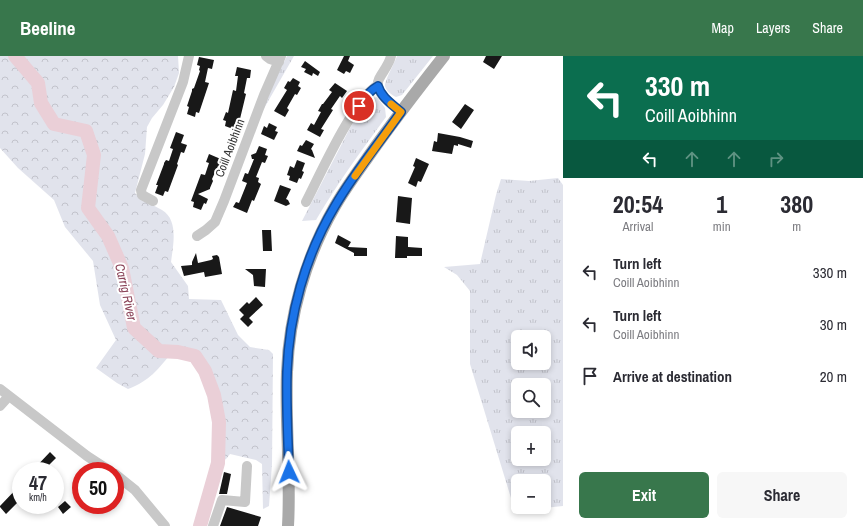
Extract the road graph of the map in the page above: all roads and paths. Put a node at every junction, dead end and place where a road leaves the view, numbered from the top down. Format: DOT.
graph roads {
  1 [pos="189,56"];
  2 [pos="266,56"];
  3 [pos="391,56"];
  4 [pos="444,56"];
  5 [pos="280,59"];
  6 [pos="378,86"];
  7 [pos="401,112"];
  8 [pos="153,201"];
  9 [pos="306,202"];
  10 [pos="197,236"];
  11 [pos="0,389"];
  12 [pos="9,396"];
  13 [pos="0,406"];
  14 [pos="96,462"];
  15 [pos="247,466"];
  16 [pos="124,481"];
  17 [pos="165,526"];
  18 [pos="213,526"];
  19 [pos="288,526"];
  1 -- 8 [label="street"];
  2 -- 5 [label="street, Coill Aoibhinn"];
  3 -- 6 [label="street"];
  4 -- 7 [label="main road"];
  5 -- 10 [label="street, Coill Aoibhinn"];
  6 -- 7 [label="street"];
  6 -- 9 [label="street"];
  7 -- 19 [label="main road"];
  11 -- 12 [label="street"];
  12 -- 13 [label="street"];
  12 -- 14 [label="street"];
  15 -- 18 [label="street"];
  16 -- 17 [label="street"];
}
